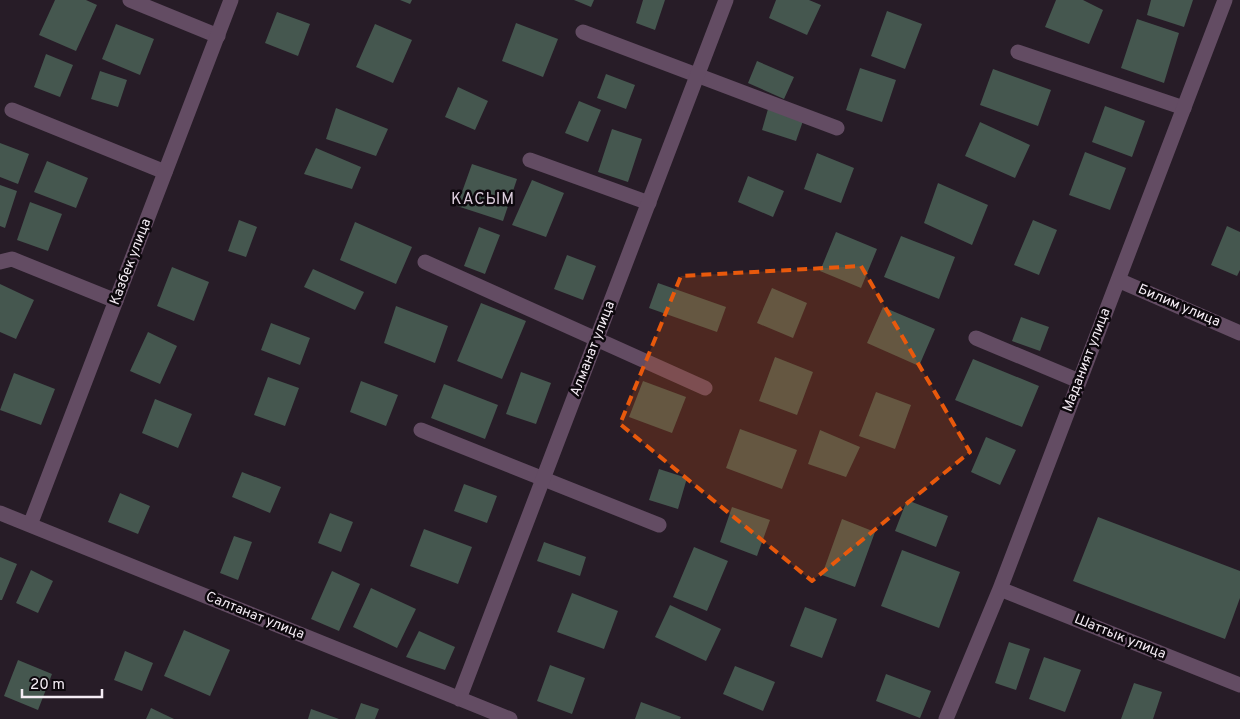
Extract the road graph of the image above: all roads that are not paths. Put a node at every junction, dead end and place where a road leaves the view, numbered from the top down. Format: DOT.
graph roads {
  1 [pos="130,0"];
  2 [pos="231,0"];
  3 [pos="726,0"];
  4 [pos="1225,0"];
  5 [pos="583,32"];
  6 [pos="218,36"];
  7 [pos="1018,52"];
  8 [pos="698,74"];
  9 [pos="1184,108"];
  10 [pos="12,110"];
  11 [pos="837,128"];
  12 [pos="530,160"];
  13 [pos="165,172"];
  14 [pos="649,203"];
  15 [pos="0,262"];
  16 [pos="425,262"];
  17 [pos="1118,280"];
  18 [pos="116,301"];
  19 [pos="1240,333"];
  20 [pos="976,338"];
  21 [pos="596,340"];
  22 [pos="1079,381"];
  23 [pos="705,388"];
  24 [pos="421,430"];
  25 [pos="543,480"];
  26 [pos="0,513"];
  27 [pos="659,524"];
  28 [pos="30,525"];
  29 [pos="1000,589"];
  30 [pos="1240,685"];
  31 [pos="459,699"];
  32 [pos="510,719"];
  33 [pos="946,719"];
  1 -- 6 [label="street"];
  2 -- 6 [label="street, Казбек улица"];
  3 -- 8 [label="street, Алманат улица"];
  4 -- 9 [label="street, Маданият улица"];
  5 -- 8 [label="street"];
  6 -- 13 [label="street, Казбек улица"];
  7 -- 9 [label="street"];
  8 -- 11 [label="street"];
  8 -- 14 [label="street, Алманат улица"];
  9 -- 17 [label="street, Маданият улица"];
  10 -- 13 [label="street"];
  12 -- 14 [label="street"];
  13 -- 18 [label="street, Казбек улица"];
  14 -- 21 [label="street, Алманат улица"];
  15 -- 18 [label="street"];
  16 -- 21 [label="street"];
  17 -- 19 [label="street, Билим улица"];
  17 -- 22 [label="street, Маданият улица"];
  18 -- 28 [label="street, Казбек улица"];
  20 -- 22 [label="street"];
  21 -- 23 [label="street"];
  21 -- 25 [label="street, Алманат улица"];
  22 -- 29 [label="street, Маданият улица"];
  24 -- 25 [label="street"];
  25 -- 27 [label="street"];
  25 -- 31 [label="street, Алманат улица"];
  26 -- 28 [label="street, Салтанат улица"];
  28 -- 31 [label="street, Салтанат улица"];
  29 -- 30 [label="street, Шаттык улица"];
  29 -- 33 [label="street, Маданият улица"];
  31 -- 32 [label="street, Салтанат улица"];
}
